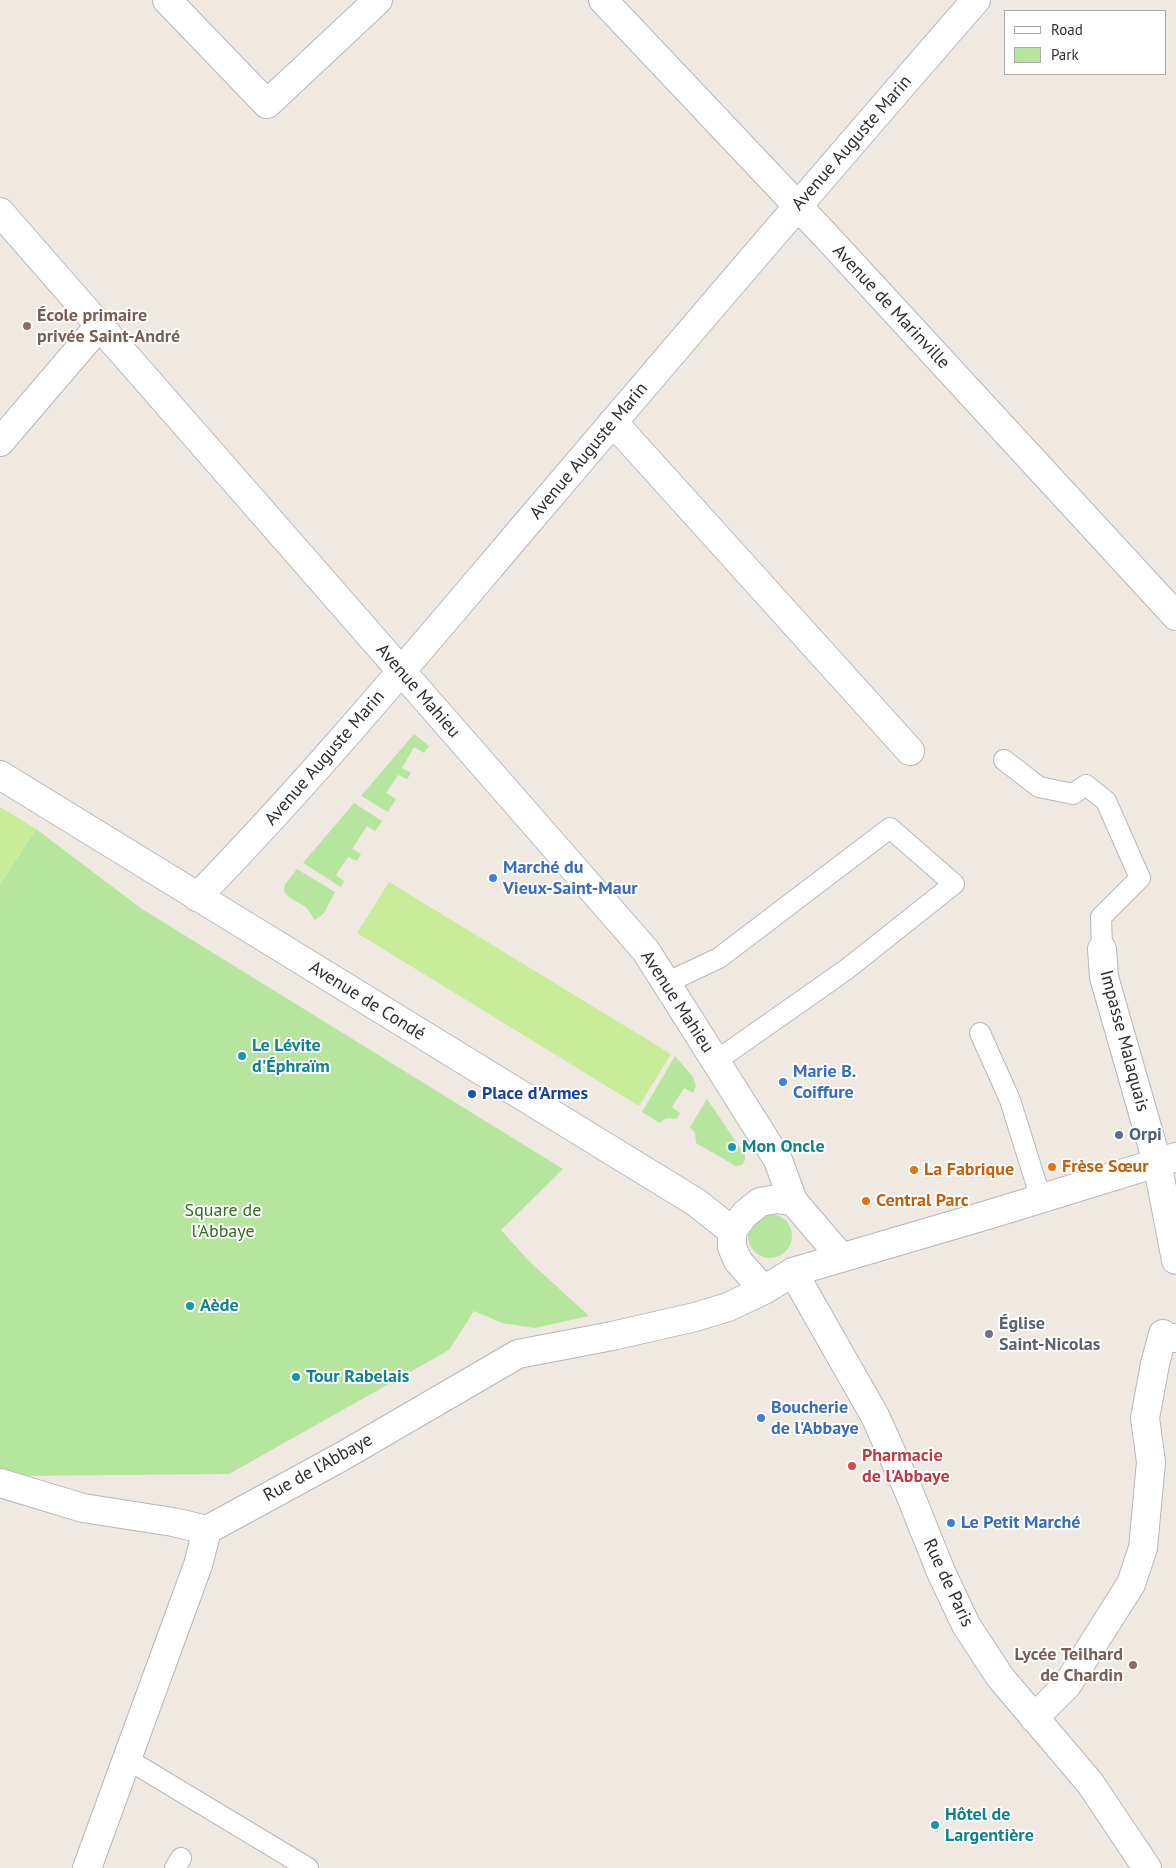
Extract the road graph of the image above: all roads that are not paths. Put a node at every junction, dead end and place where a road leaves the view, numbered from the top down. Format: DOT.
graph roads {
  1 [pos="167,0"];
  2 [pos="378,0"];
  3 [pos="603,0"];
  4 [pos="976,0"];
  5 [pos="797,206"];
  6 [pos="0,212"];
  7 [pos="100,325"];
  8 [pos="613,422"];
  9 [pos="0,442"];
  10 [pos="1176,616"];
  11 [pos="401,671"];
  12 [pos="910,751"];
  13 [pos="1004,760"];
  14 [pos="0,775"];
  15 [pos="197,897"];
  16 [pos="1102,949"];
  17 [pos="666,983"];
  18 [pos="980,1033"];
  19 [pos="716,1061"];
  20 [pos="1166,1159"];
  21 [pos="1041,1198"];
  22 [pos="792,1201"];
  23 [pos="732,1231"];
  24 [pos="841,1257"];
  25 [pos="1176,1260"];
  26 [pos="792,1272"];
  27 [pos="764,1290"];
  28 [pos="1169,1336"];
  29 [pos="0,1483"];
  30 [pos="206,1530"];
  31 [pos="1034,1718"];
  32 [pos="127,1759"];
  33 [pos="87,1868"];
  34 [pos="308,1868"];
  35 [pos="1147,1868"];
  1 -- 2 [label="street"];
  3 -- 5 [label="street, Avenue de Marinville"];
  4 -- 5 [label="street, Avenue Auguste Marin"];
  5 -- 8 [label="street, Avenue Auguste Marin"];
  5 -- 10 [label="street, Avenue de Marinville"];
  6 -- 7 [label="street, Avenue Mahieu"];
  7 -- 9 [label="street"];
  7 -- 11 [label="street, Avenue Mahieu"];
  8 -- 11 [label="street, Avenue Auguste Marin"];
  8 -- 12 [label="street"];
  11 -- 15 [label="street, Avenue Auguste Marin"];
  11 -- 17 [label="street, Avenue Mahieu"];
  13 -- 16 [label="lane"];
  14 -- 15 [label="street, Avenue de Condé"];
  15 -- 23 [label="street, Avenue de Condé"];
  16 -- 20 [label="street, Impasse Malaquais"];
  17 -- 19 [label="street, Avenue Mahieu"];
  17 -- 19 [label="lane"];
  18 -- 21 [label="lane"];
  19 -- 22 [label="street, Avenue Mahieu"];
  20 -- 21 [label="street, Rue de l'Abbaye"];
  20 -- 25 [label="street, Impasse Malaquais"];
  21 -- 24 [label="street, Rue de l'Abbaye"];
  22 -- 23 [label="street"];
  22 -- 24 [label="street"];
  23 -- 27 [label="street"];
  24 -- 26 [label="street, Rue de l'Abbaye"];
  26 -- 27 [label="street, Rue de l'Abbaye"];
  26 -- 31 [label="street, Rue de Paris"];
  27 -- 30 [label="street, Rue de l'Abbaye"];
  28 -- 31 [label="street"];
  29 -- 30 [label="street"];
  30 -- 32 [label="street"];
  31 -- 35 [label="street, Rue de Paris"];
  32 -- 33 [label="street"];
  32 -- 34 [label="lane"];
}
